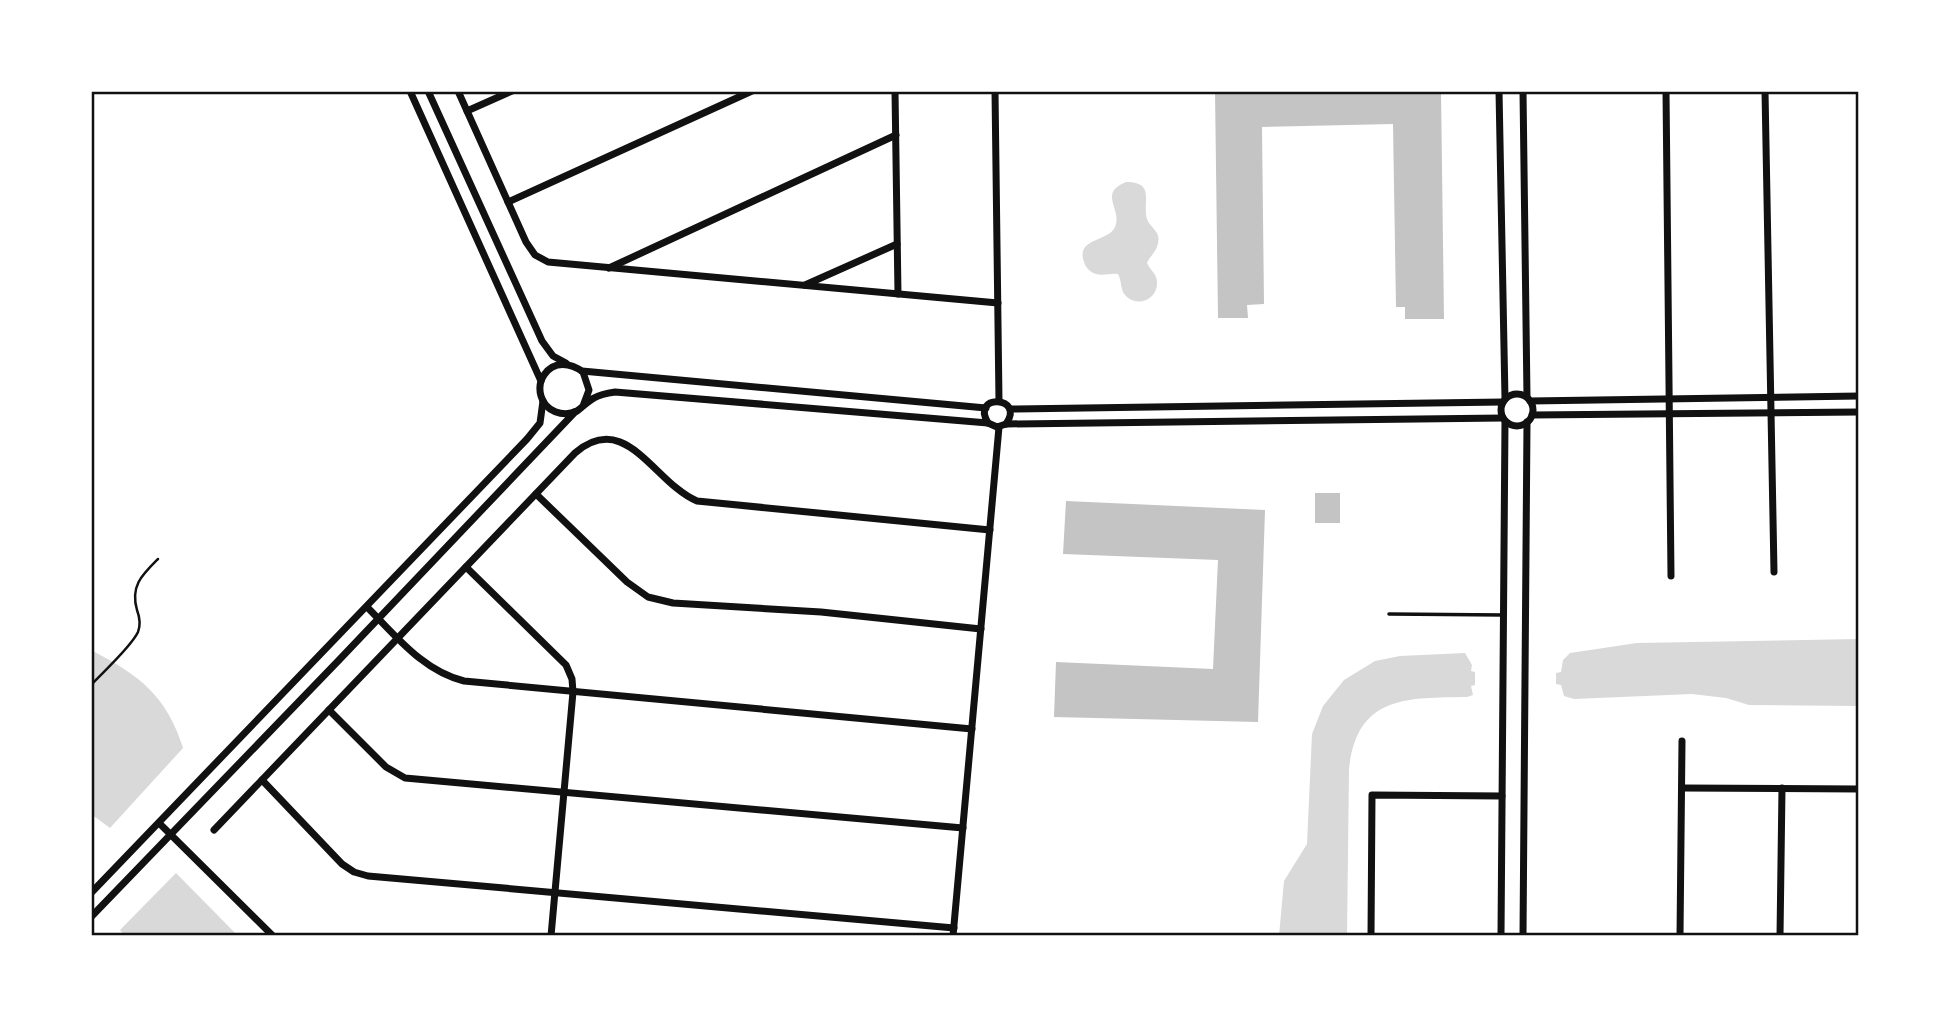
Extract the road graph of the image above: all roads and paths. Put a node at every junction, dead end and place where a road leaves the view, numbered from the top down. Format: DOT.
graph roads {
  1 [pos="410,91"];
  2 [pos="428,91"];
  3 [pos="458,91"];
  4 [pos="512,91"];
  5 [pos="752,91"];
  6 [pos="895,91"];
  7 [pos="995,91"];
  8 [pos="1499,91"];
  9 [pos="1523,91"];
  10 [pos="1666,91"];
  11 [pos="1765,91"];
  12 [pos="467,111"];
  13 [pos="896,135"];
  14 [pos="509,202"];
  15 [pos="897,244"];
  16 [pos="609,268"];
  17 [pos="804,286"];
  18 [pos="898,294"];
  19 [pos="998,303"];
  20 [pos="569,365"];
  21 [pos="582,371"];
  22 [pos="541,381"];
  23 [pos="1859,396"];
  24 [pos="1771,397"];
  25 [pos="1670,398"];
  26 [pos="1528,399"];
  27 [pos="542,400"];
  28 [pos="999,401"];
  29 [pos="1504,401"];
  30 [pos="583,406"];
  31 [pos="986,408"];
  32 [pos="1010,409"];
  33 [pos="575,412"];
  34 [pos="1859,412"];
  35 [pos="1771,413"];
  36 [pos="1670,414"];
  37 [pos="1530,418"];
  38 [pos="1504,419"];
  39 [pos="988,423"];
  40 [pos="1003,426"];
  41 [pos="536,494"];
  42 [pos="990,530"];
  43 [pos="159,559"];
  44 [pos="466,567"];
  45 [pos="1774,572"];
  46 [pos="1671,576"];
  47 [pos="367,607"];
  48 [pos="1389,614"];
  49 [pos="1504,615"];
  50 [pos="379,618"];
  51 [pos="981,629"];
  52 [pos="398,638"];
  53 [pos="91,685"];
  54 [pos="573,692"];
  55 [pos="329,710"];
  56 [pos="972,729"];
  57 [pos="1682,741"];
  58 [pos="261,780"];
  59 [pos="1682,788"];
  60 [pos="1783,788"];
  61 [pos="1859,789"];
  62 [pos="564,792"];
  63 [pos="1502,796"];
  64 [pos="159,823"];
  65 [pos="963,828"];
  66 [pos="214,830"];
  67 [pos="170,834"];
  68 [pos="555,893"];
  69 [pos="91,894"];
  70 [pos="91,917"];
  71 [pos="954,932"];
  72 [pos="273,936"];
  73 [pos="551,936"];
  74 [pos="1371,936"];
  75 [pos="1501,936"];
  76 [pos="1523,936"];
  77 [pos="1680,936"];
  78 [pos="1780,936"];
  1 -- 22 [label="street"];
  2 -- 20 [label="street"];
  3 -- 12 [label="street"];
  4 -- 12 [label="street"];
  5 -- 14 [label="street"];
  6 -- 13 [label="street"];
  7 -- 19 [label="street"];
  8 -- 29 [label="street"];
  9 -- 26 [label="street"];
  10 -- 25 [label="street"];
  11 -- 24 [label="street"];
  12 -- 14 [label="street"];
  13 -- 15 [label="street"];
  13 -- 16 [label="street"];
  14 -- 16 [label="street"];
  15 -- 17 [label="street"];
  15 -- 18 [label="street"];
  16 -- 17 [label="street"];
  17 -- 18 [label="street"];
  18 -- 19 [label="street"];
  19 -- 28 [label="street"];
  20 -- 21 [label="street"];
  20 -- 22 [label="street"];
  21 -- 30 [label="street"];
  21 -- 31 [label="street"];
  22 -- 27 [label="street"];
  23 -- 24 [label="street"];
  24 -- 25 [label="street"];
  24 -- 35 [label="street"];
  25 -- 26 [label="street"];
  25 -- 36 [label="street"];
  26 -- 29 [label="street"];
  26 -- 37 [label="street"];
  27 -- 33 [label="street"];
  27 -- 47 [label="street"];
  28 -- 31 [label="street"];
  28 -- 32 [label="street"];
  29 -- 32 [label="street"];
  29 -- 38 [label="street"];
  30 -- 33 [label="street"];
  30 -- 39 [label="street"];
  31 -- 39 [label="street"];
  32 -- 40 [label="street"];
  33 -- 50 [label="street"];
  34 -- 35 [label="street"];
  35 -- 36 [label="street"];
  35 -- 45 [label="street"];
  36 -- 37 [label="street"];
  36 -- 46 [label="street"];
  37 -- 38 [label="street"];
  37 -- 76 [label="street"];
  38 -- 40 [label="street"];
  38 -- 49 [label="street"];
  39 -- 40 [label="street"];
  40 -- 42 [label="street"];
  41 -- 42 [label="street"];
  41 -- 44 [label="street"];
  41 -- 51 [label="street"];
  42 -- 51 [label="street"];
  43 -- 53 [label="path"];
  44 -- 52 [label="street"];
  44 -- 54 [label="street"];
  47 -- 50 [label="street"];
  47 -- 64 [label="street"];
  48 -- 49 [label="lane"];
  49 -- 63 [label="street"];
  50 -- 52 [label="street"];
  50 -- 67 [label="street"];
  51 -- 56 [label="street"];
  52 -- 54 [label="street"];
  52 -- 55 [label="street"];
  54 -- 56 [label="street"];
  54 -- 62 [label="street"];
  55 -- 58 [label="street"];
  55 -- 62 [label="street"];
  56 -- 65 [label="street"];
  57 -- 59 [label="street"];
  58 -- 66 [label="street"];
  58 -- 68 [label="street"];
  59 -- 60 [label="street"];
  59 -- 77 [label="street"];
  60 -- 61 [label="street"];
  60 -- 78 [label="street"];
  62 -- 65 [label="street"];
  62 -- 68 [label="street"];
  63 -- 74 [label="street"];
  63 -- 75 [label="street"];
  64 -- 67 [label="street"];
  64 -- 69 [label="street"];
  65 -- 71 [label="street"];
  67 -- 70 [label="street"];
  67 -- 72 [label="street"];
  68 -- 71 [label="street"];
  68 -- 73 [label="street"];
}
